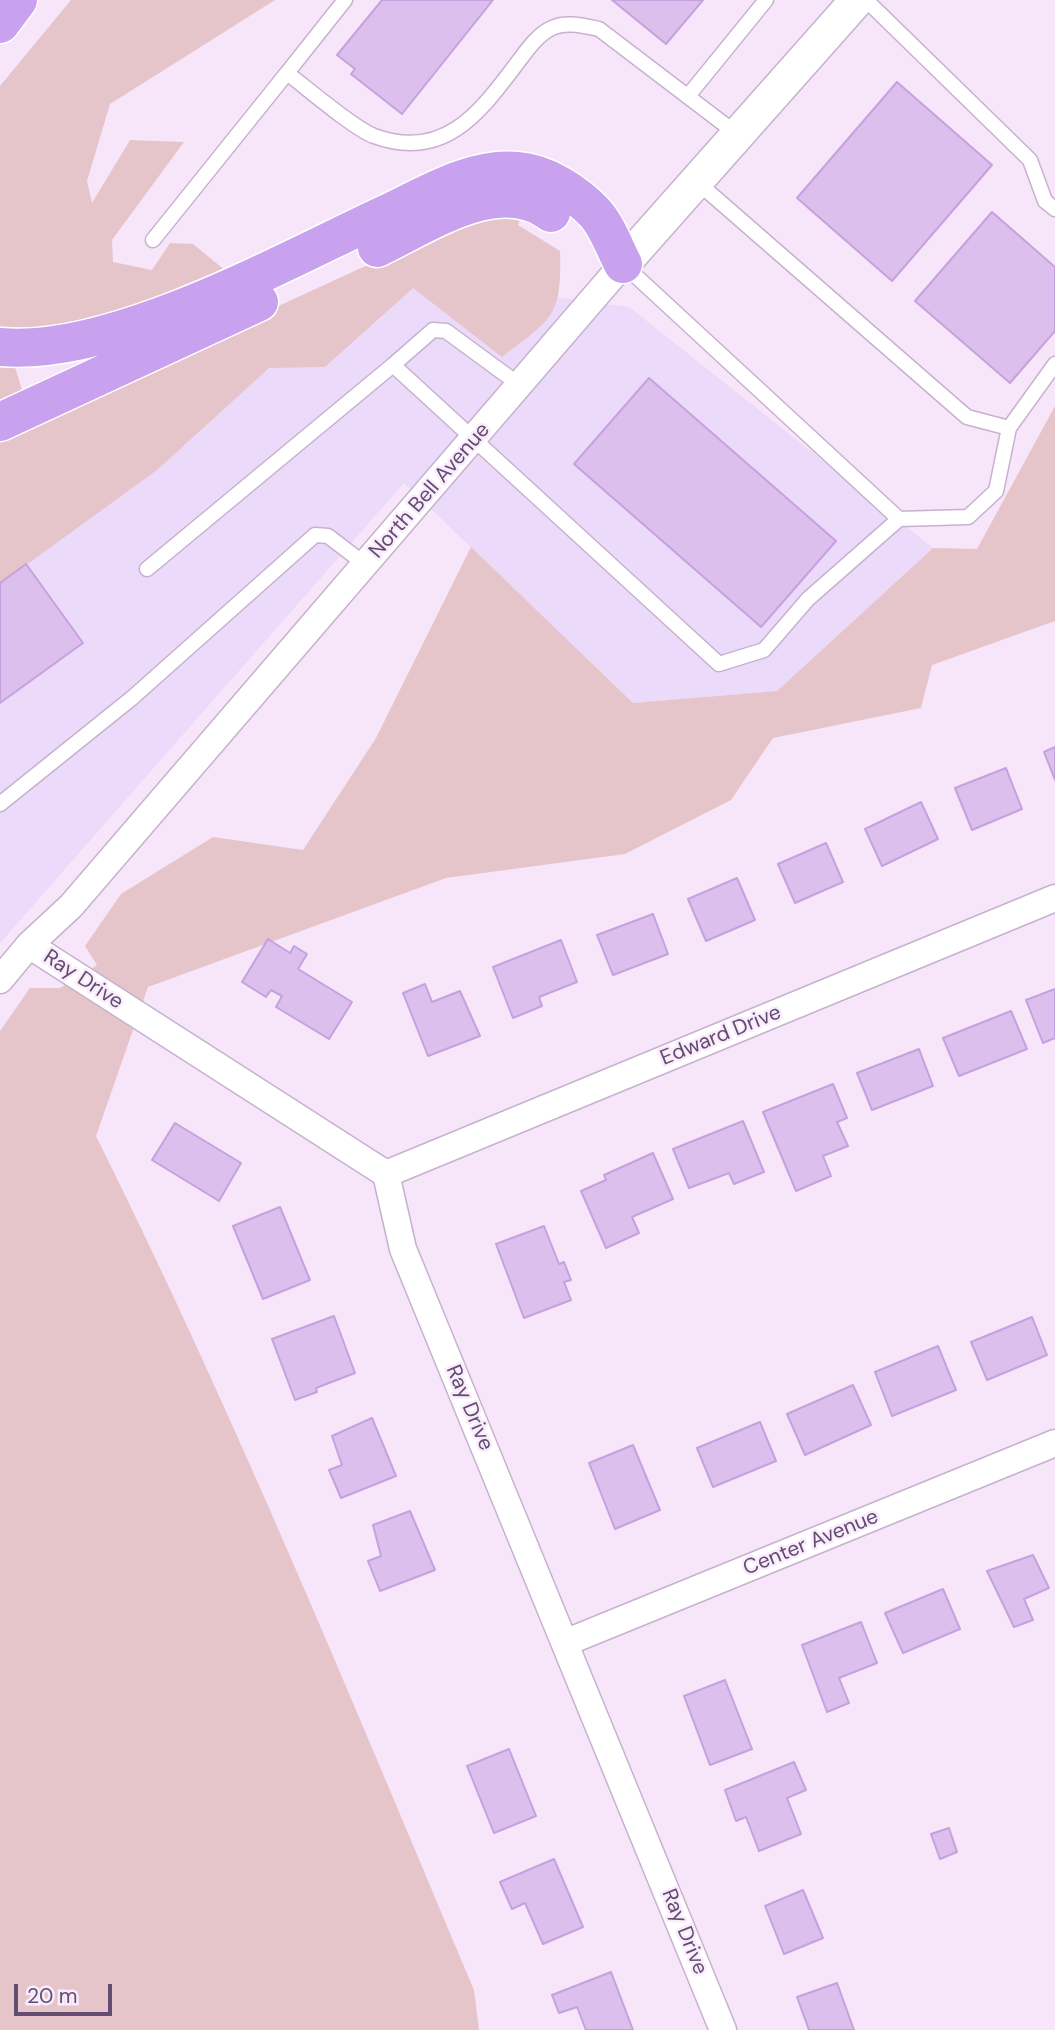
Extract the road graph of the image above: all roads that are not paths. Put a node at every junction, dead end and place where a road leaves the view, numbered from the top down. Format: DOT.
graph roads {
  1 [pos="18,0"];
  2 [pos="345,0"];
  3 [pos="766,0"];
  4 [pos="857,0"];
  5 [pos="866,0"];
  6 [pos="0,24"];
  7 [pos="287,74"];
  8 [pos="688,96"];
  9 [pos="737,134"];
  10 [pos="696,181"];
  11 [pos="1055,209"];
  12 [pos="153,240"];
  13 [pos="623,264"];
  14 [pos="0,347"];
  15 [pos="1055,364"];
  16 [pos="393,365"];
  17 [pos="521,386"];
  18 [pos="0,422"];
  19 [pos="1009,428"];
  20 [pos="475,440"];
  21 [pos="899,519"];
  22 [pos="366,565"];
  23 [pos="147,569"];
  24 [pos="0,804"];
  25 [pos="1055,898"];
  26 [pos="29,945"];
  27 [pos="0,980"];
  28 [pos="386,1174"];
  29 [pos="1055,1443"];
  30 [pos="567,1642"];
  31 [pos="723,2030"];
  1 -- 6 [label="highway"];
  2 -- 7 [label="lane"];
  3 -- 8 [label="lane"];
  4 -- 9 [label="street, North Bell Avenue"];
  5 -- 11 [label="lane"];
  7 -- 8 [label="lane"];
  7 -- 12 [label="lane"];
  8 -- 9 [label="lane"];
  9 -- 10 [label="street, North Bell Avenue"];
  10 -- 13 [label="street, North Bell Avenue"];
  10 -- 19 [label="lane"];
  13 -- 14 [label="highway"];
  13 -- 17 [label="street, North Bell Avenue"];
  13 -- 18 [label="highway"];
  13 -- 21 [label="lane"];
  15 -- 19 [label="lane"];
  16 -- 17 [label="lane"];
  16 -- 20 [label="lane"];
  16 -- 23 [label="lane"];
  17 -- 20 [label="street, North Bell Avenue"];
  19 -- 21 [label="lane"];
  20 -- 21 [label="lane"];
  20 -- 22 [label="street, North Bell Avenue"];
  22 -- 24 [label="lane"];
  22 -- 26 [label="street, North Bell Avenue"];
  25 -- 28 [label="street, Edward Drive"];
  26 -- 27 [label="street, North Bell Avenue"];
  26 -- 28 [label="street, Ray Drive"];
  28 -- 30 [label="street, Ray Drive"];
  29 -- 30 [label="street, Center Avenue"];
  30 -- 31 [label="street, Ray Drive"];
}
